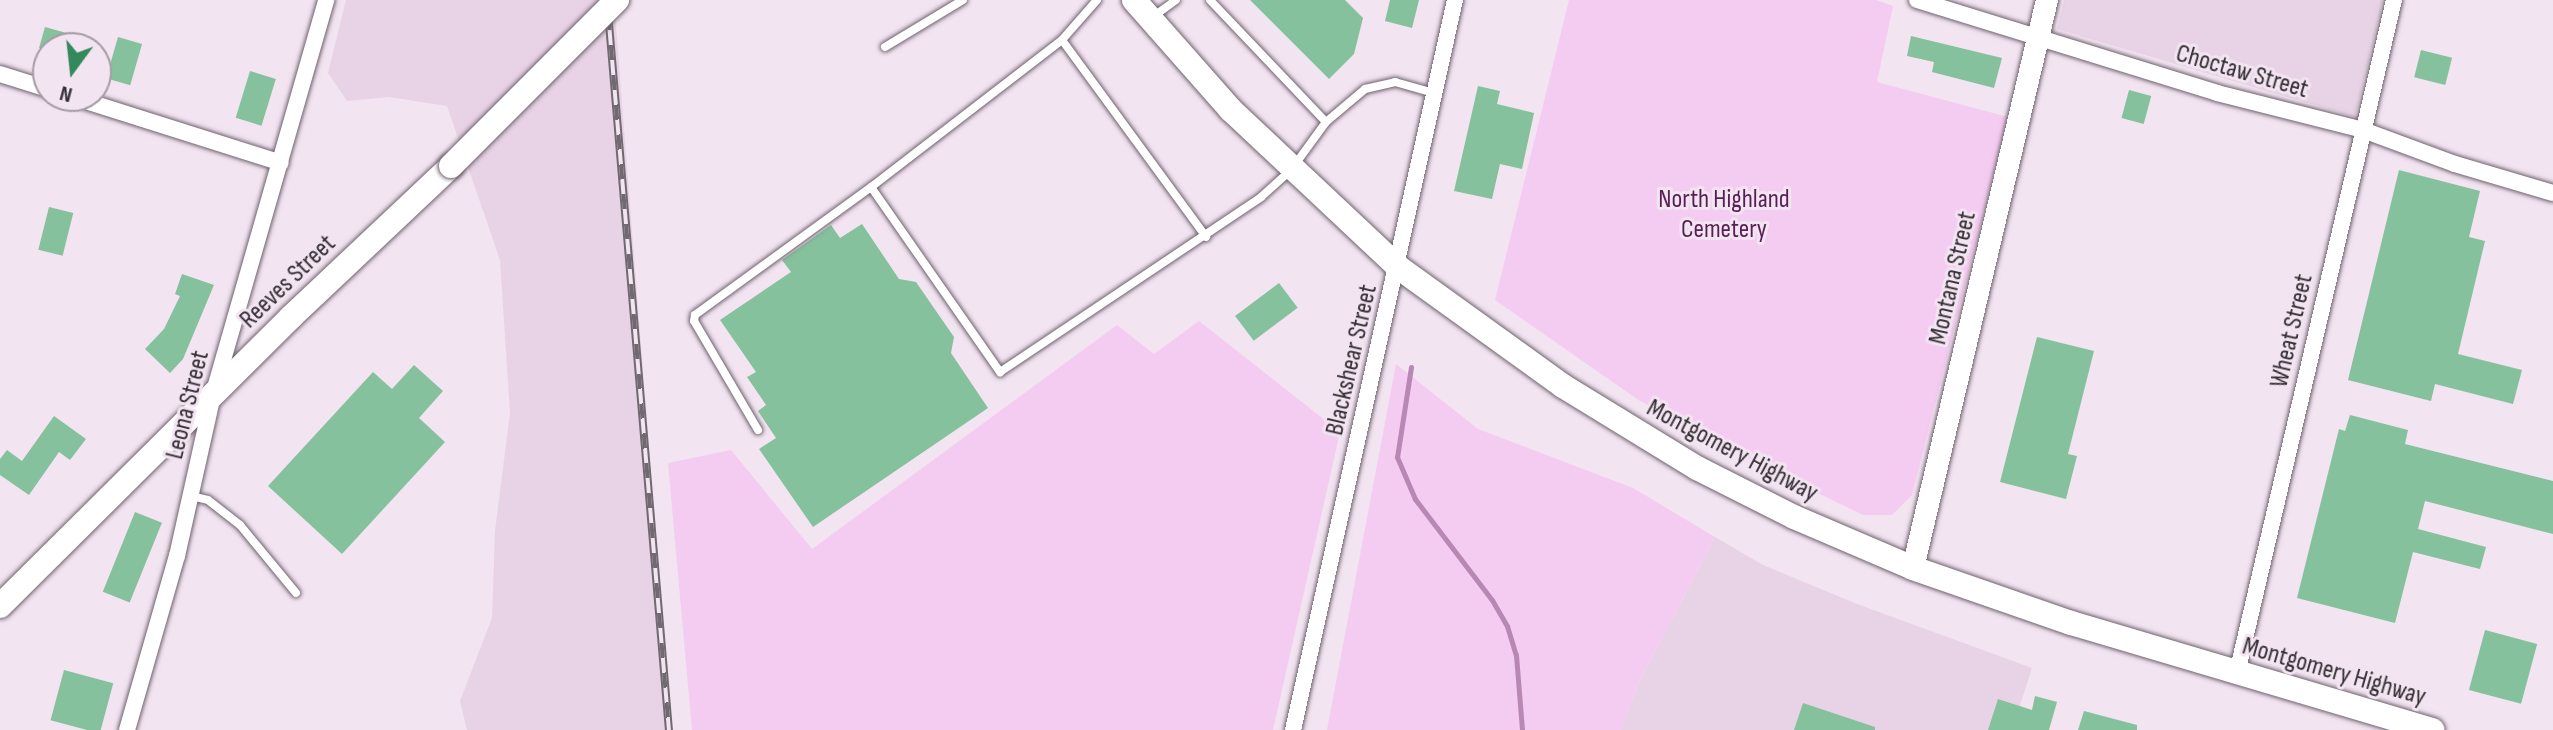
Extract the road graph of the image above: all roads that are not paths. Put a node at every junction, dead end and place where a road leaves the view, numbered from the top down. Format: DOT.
graph roads {
  1 [pos="326,0"];
  2 [pos="617,0"];
  3 [pos="963,0"];
  4 [pos="1097,0"];
  5 [pos="1134,0"];
  6 [pos="1176,0"];
  7 [pos="1210,0"];
  8 [pos="1455,0"];
  9 [pos="1917,0"];
  10 [pos="2047,0"];
  11 [pos="2394,0"];
  12 [pos="1150,19"];
  13 [pos="2039,37"];
  14 [pos="1062,40"];
  15 [pos="885,47"];
  16 [pos="0,74"];
  17 [pos="32,84"];
  18 [pos="1435,93"];
  19 [pos="112,109"];
  20 [pos="1326,122"];
  21 [pos="2363,130"];
  22 [pos="281,163"];
  23 [pos="1291,170"];
  24 [pos="871,187"];
  25 [pos="2553,193"];
  26 [pos="1206,237"];
  27 [pos="1398,267"];
  28 [pos="213,395"];
  29 [pos="758,430"];
  30 [pos="191,496"];
  31 [pos="1913,568"];
  32 [pos="296,593"];
  33 [pos="0,606"];
  34 [pos="2237,673"];
  35 [pos="127,730"];
  36 [pos="1293,730"];
  37 [pos="2433,730"];
  1 -- 22 [label="street, Leona Street"];
  2 -- 28 [label="main road, Reeves Street, bridge"];
  3 -- 15 [label="lane"];
  4 -- 14 [label="lane"];
  5 -- 12 [label="main road, Montgomery Highway"];
  6 -- 12 [label="lane"];
  7 -- 20 [label="lane"];
  8 -- 18 [label="street, Blackshear Street"];
  9 -- 13 [label="street, Choctaw Street"];
  10 -- 13 [label="street, Montana Street"];
  11 -- 21 [label="street, Wheat Street"];
  12 -- 23 [label="main road, Montgomery Highway"];
  13 -- 21 [label="street, Choctaw Street"];
  13 -- 31 [label="street, Montana Street"];
  14 -- 24 [label="lane"];
  14 -- 26 [label="lane"];
  16 -- 17 [label="street"];
  18 -- 20 [label="lane"];
  18 -- 27 [label="street, Blackshear Street"];
  19 -- 22 [label="street"];
  20 -- 23 [label="lane"];
  21 -- 25 [label="street, Choctaw Street"];
  21 -- 34 [label="street, Wheat Street"];
  22 -- 28 [label="street, Leona Street"];
  23 -- 26 [label="lane"];
  23 -- 27 [label="main road, Montgomery Highway"];
  24 -- 26 [label="lane"];
  24 -- 29 [label="lane"];
  27 -- 31 [label="main road, Montgomery Highway"];
  27 -- 36 [label="street, Blackshear Street"];
  28 -- 30 [label="street, Leona Street"];
  28 -- 33 [label="main road, Reeves Street"];
  30 -- 32 [label="lane"];
  30 -- 35 [label="street, Leona Street"];
  31 -- 34 [label="main road, Montgomery Highway"];
  34 -- 37 [label="main road, Montgomery Highway"];
}
